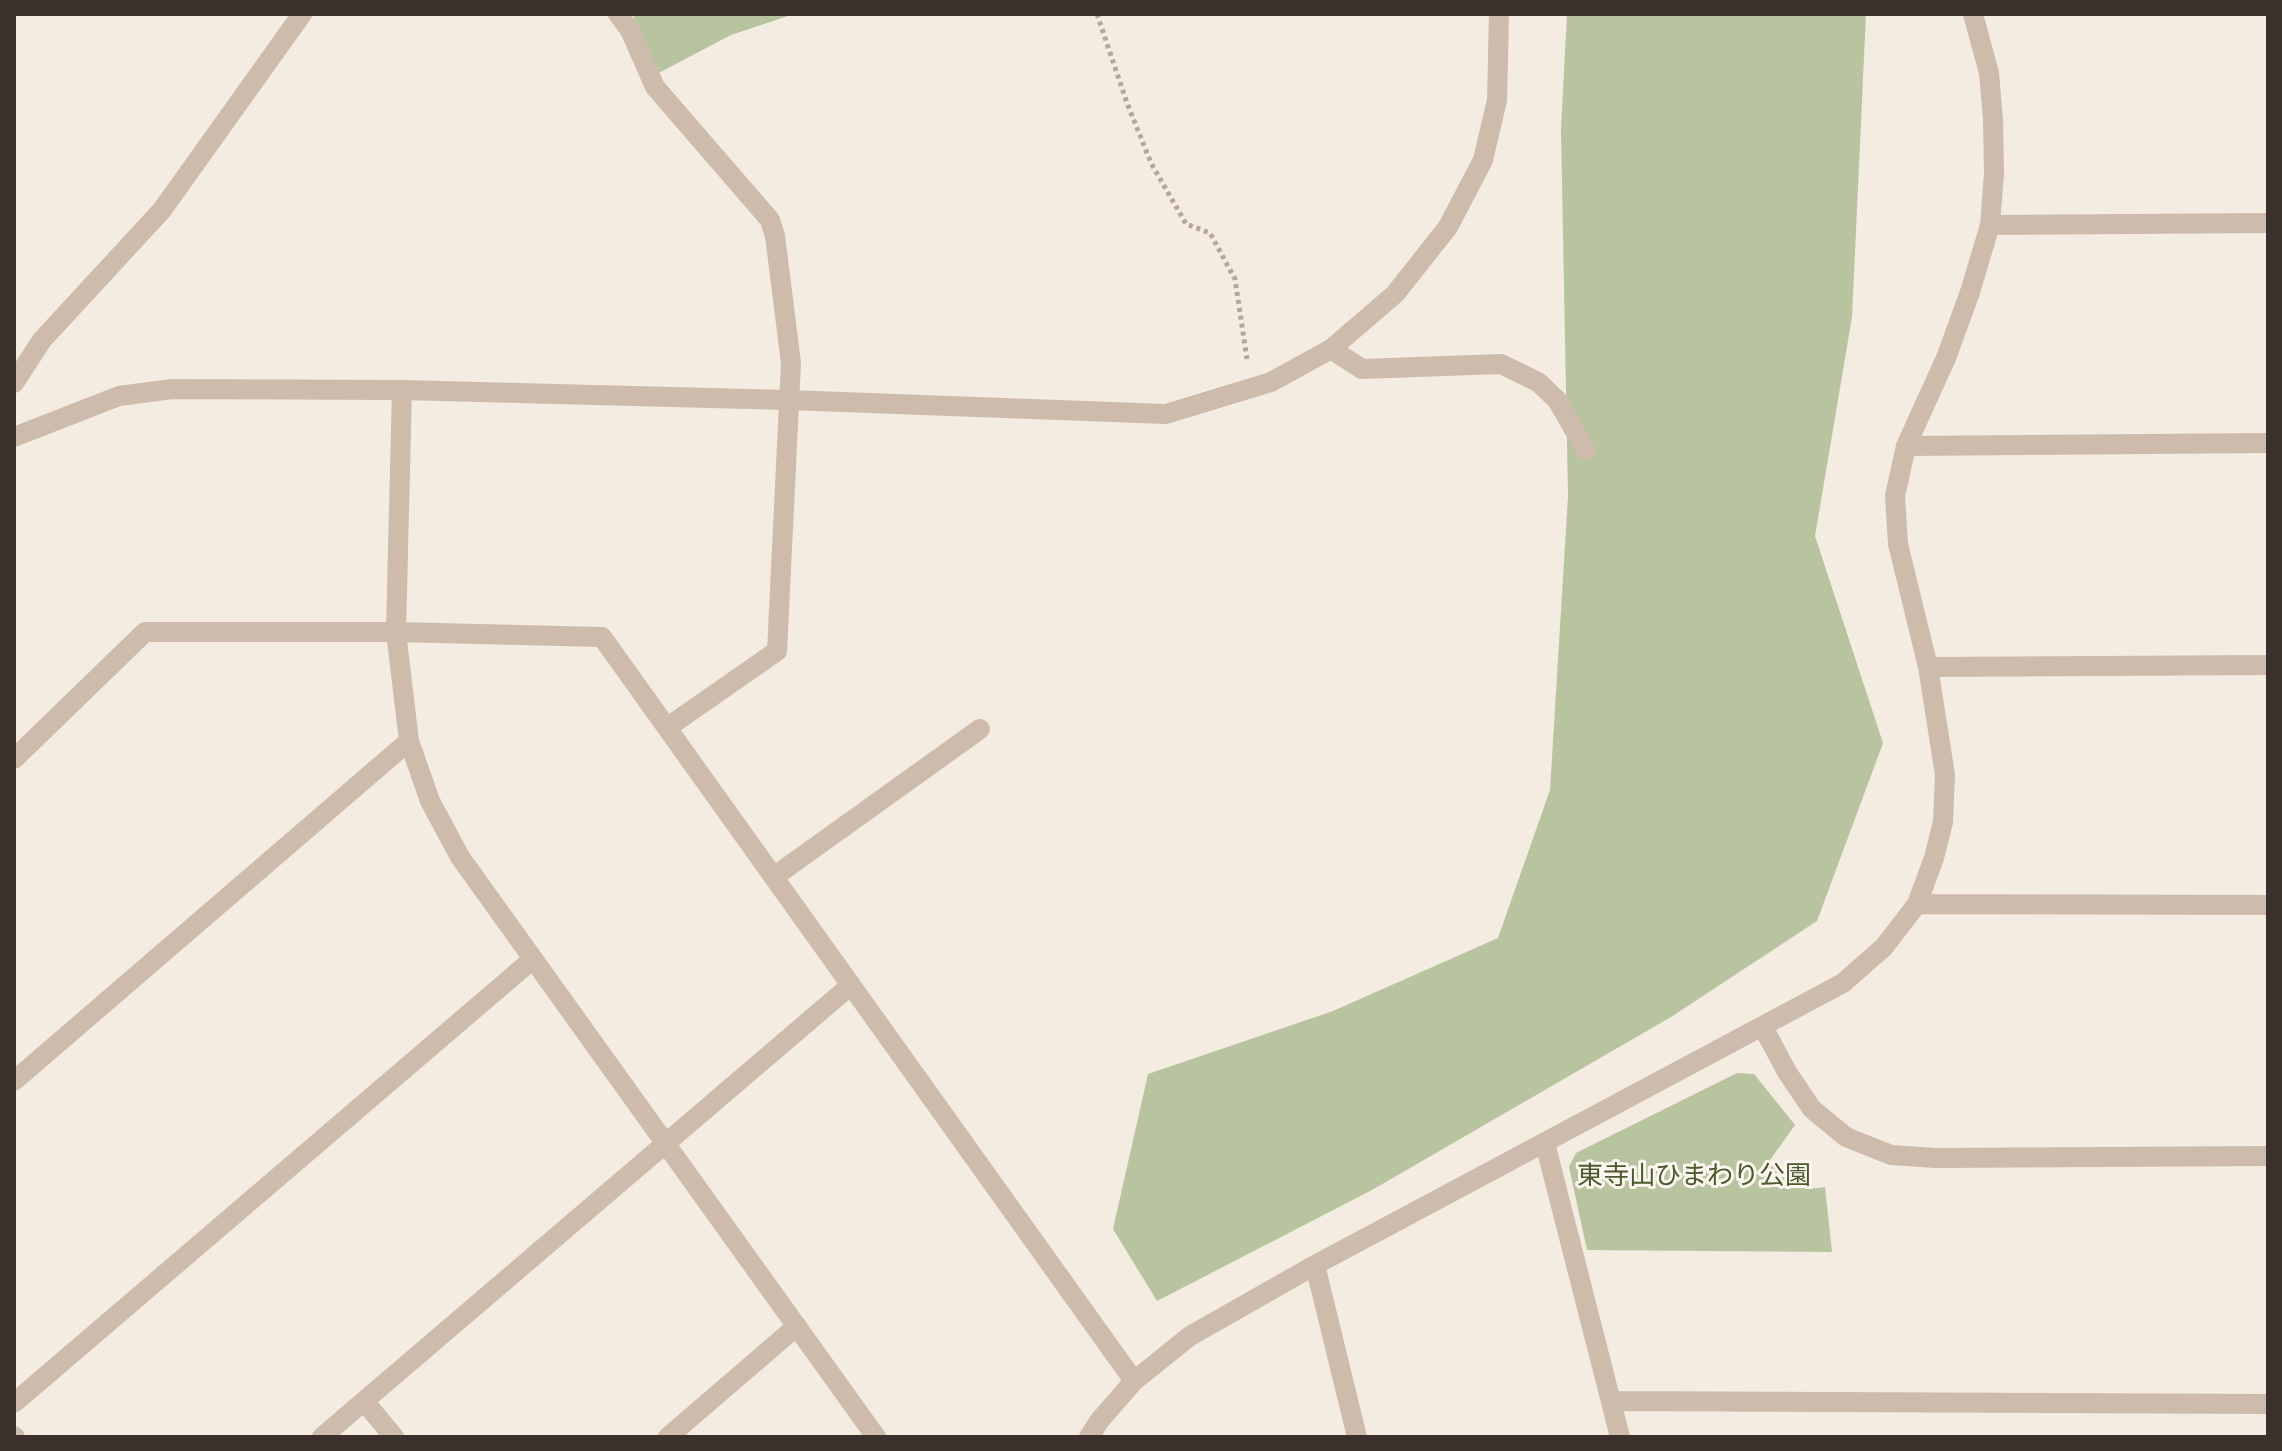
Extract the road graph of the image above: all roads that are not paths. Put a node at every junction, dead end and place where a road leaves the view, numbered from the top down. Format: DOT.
graph roads {
  1 [pos="302,14"];
  2 [pos="618,14"];
  3 [pos="1499,14"];
  4 [pos="1973,14"];
  5 [pos="2268,223"];
  6 [pos="1990,225"];
  7 [pos="1331,349"];
  8 [pos="14,383"];
  9 [pos="402,390"];
  10 [pos="788,400"];
  11 [pos="14,437"];
  12 [pos="2268,443"];
  13 [pos="1906,446"];
  14 [pos="1586,450"];
  15 [pos="396,632"];
  16 [pos="2268,665"];
  17 [pos="1928,667"];
  18 [pos="668,727"];
  19 [pos="980,729"];
  20 [pos="409,741"];
  21 [pos="14,759"];
  22 [pos="775,876"];
  23 [pos="1917,904"];
  24 [pos="2268,905"];
  25 [pos="533,959"];
  26 [pos="851,985"];
  27 [pos="1763,1027"];
  28 [pos="14,1081"];
  29 [pos="666,1142"];
  30 [pos="1545,1143"];
  31 [pos="2268,1156"];
  32 [pos="1315,1265"];
  33 [pos="797,1326"];
  34 [pos="1134,1381"];
  35 [pos="364,1401"];
  36 [pos="1611,1401"];
  37 [pos="14,1403"];
  38 [pos="2268,1404"];
  39 [pos="322,1437"];
  40 [pos="394,1437"];
  41 [pos="668,1437"];
  42 [pos="876,1437"];
  43 [pos="1089,1437"];
  44 [pos="1357,1437"];
  45 [pos="1620,1437"];
  1 -- 8 [label="street"];
  2 -- 10 [label="street"];
  3 -- 7 [label="street"];
  4 -- 6 [label="street"];
  5 -- 6 [label="street"];
  6 -- 13 [label="street"];
  7 -- 10 [label="street"];
  7 -- 14 [label="street"];
  9 -- 10 [label="street"];
  9 -- 11 [label="street"];
  9 -- 15 [label="street"];
  10 -- 18 [label="street"];
  12 -- 13 [label="street"];
  13 -- 17 [label="street"];
  15 -- 18 [label="street"];
  15 -- 20 [label="street"];
  15 -- 21 [label="street"];
  16 -- 17 [label="street"];
  17 -- 23 [label="street"];
  18 -- 22 [label="street"];
  19 -- 22 [label="street"];
  20 -- 25 [label="street"];
  20 -- 28 [label="street"];
  22 -- 26 [label="street"];
  23 -- 24 [label="street"];
  23 -- 27 [label="street"];
  25 -- 29 [label="street"];
  25 -- 37 [label="street"];
  26 -- 29 [label="street"];
  26 -- 34 [label="street"];
  27 -- 30 [label="street"];
  27 -- 31 [label="street"];
  29 -- 33 [label="street"];
  29 -- 35 [label="street"];
  30 -- 32 [label="street"];
  30 -- 36 [label="street"];
  32 -- 34 [label="street"];
  32 -- 44 [label="street"];
  33 -- 41 [label="street"];
  33 -- 42 [label="street"];
  34 -- 43 [label="street"];
  35 -- 39 [label="street"];
  35 -- 40 [label="street"];
  36 -- 38 [label="street"];
  36 -- 45 [label="street"];
}
